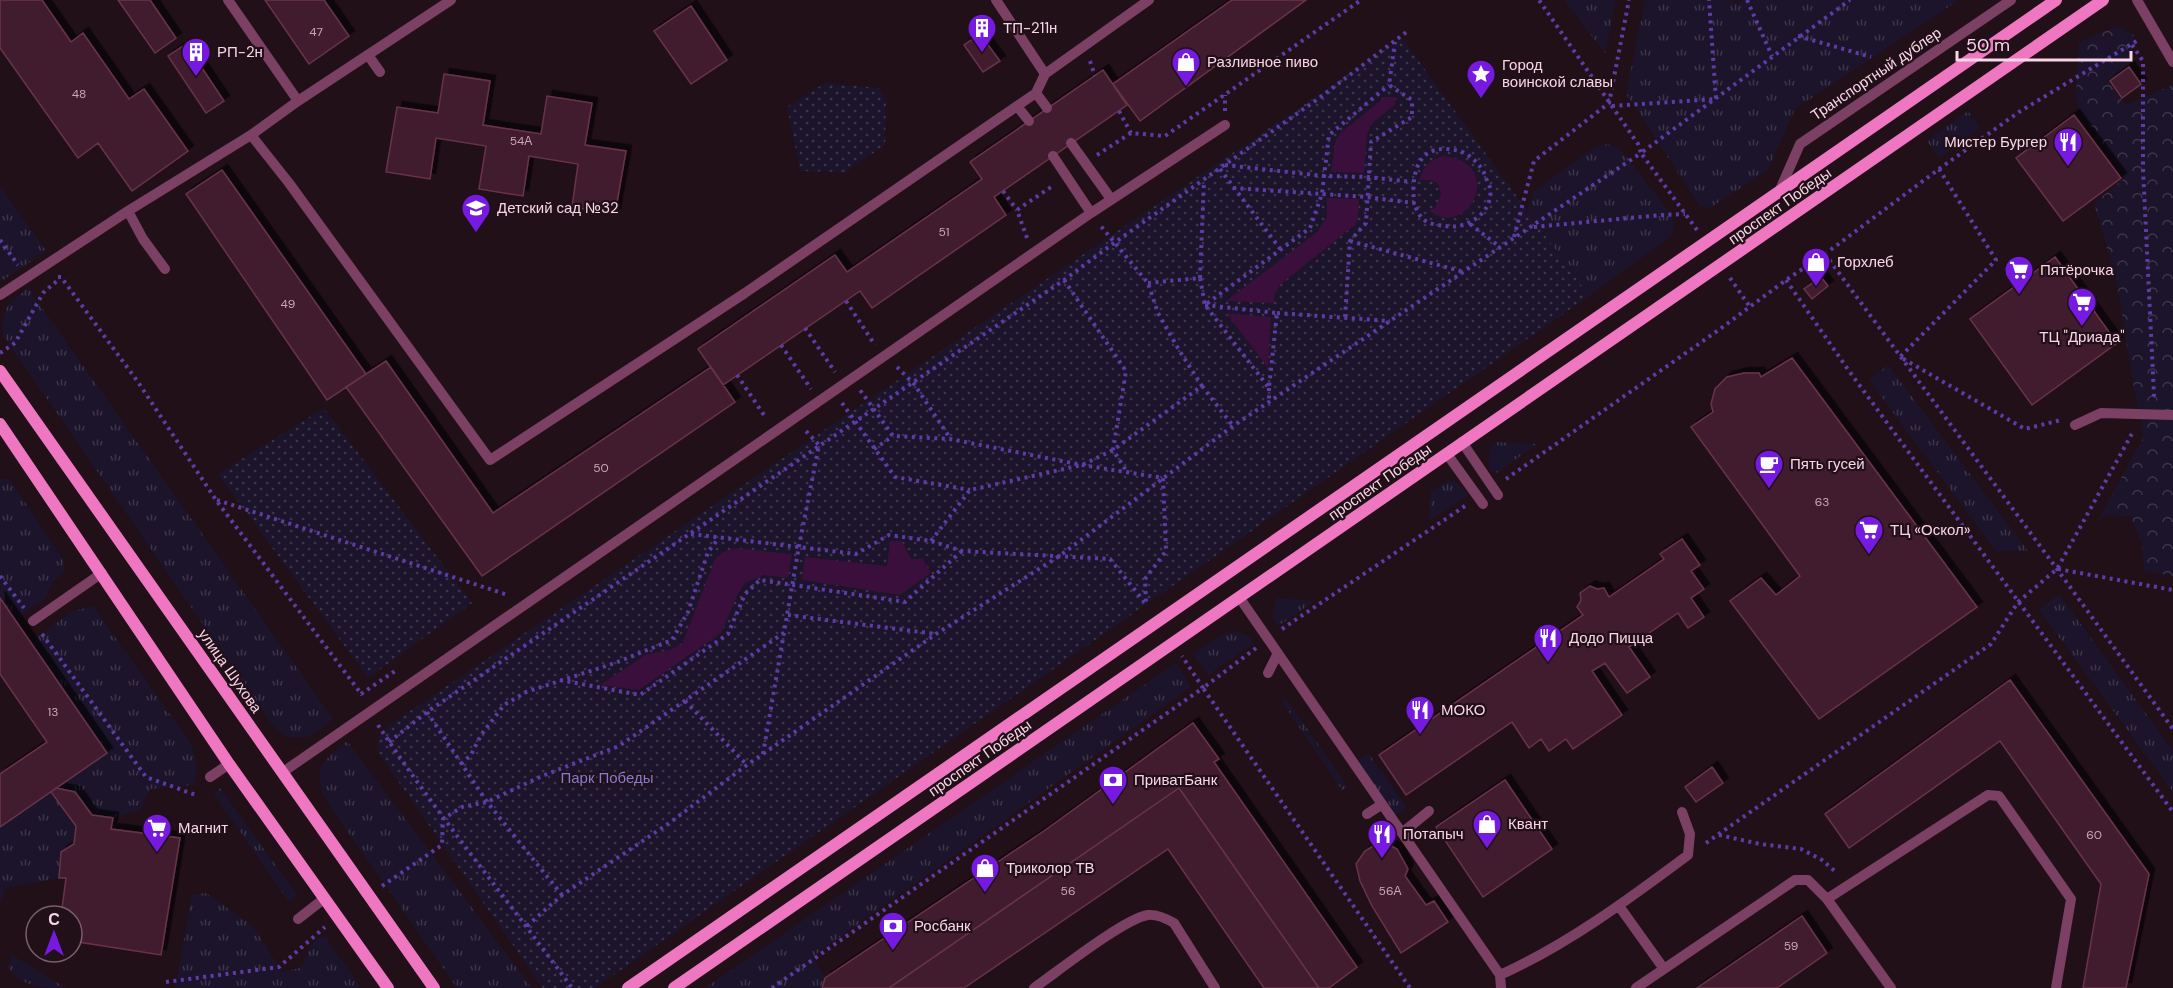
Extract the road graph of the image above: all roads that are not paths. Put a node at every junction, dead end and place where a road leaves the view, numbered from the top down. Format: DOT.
graph roads {
  1 [pos="228,0"];
  2 [pos="451,0"];
  3 [pos="996,0"];
  4 [pos="1149,0"];
  5 [pos="2011,0"];
  6 [pos="2056,0"];
  7 [pos="2103,0"];
  8 [pos="2137,0"];
  9 [pos="368,55"];
  10 [pos="2173,62"];
  11 [pos="380,72"];
  12 [pos="1045,74"];
  13 [pos="1036,93"];
  14 [pos="298,101"];
  15 [pos="1017,106"];
  16 [pos="1047,108"];
  17 [pos="1029,121"];
  18 [pos="1225,125"];
  19 [pos="251,135"];
  20 [pos="1071,144"];
  21 [pos="1053,156"];
  22 [pos="1779,192"];
  23 [pos="1111,199"];
  24 [pos="128,211"];
  25 [pos="1091,213"];
  26 [pos="165,269"];
  27 [pos="0,295"];
  28 [pos="0,371"];
  29 [pos="2173,415"];
  30 [pos="2072,421"];
  31 [pos="0,424"];
  32 [pos="1462,442"];
  33 [pos="1447,454"];
  34 [pos="1496,491"];
  35 [pos="1481,501"];
  36 [pos="102,573"];
  37 [pos="1239,597"];
  38 [pos="33,621"];
  39 [pos="1278,653"];
  40 [pos="1268,673"];
  41 [pos="229,764"];
  42 [pos="283,772"];
  43 [pos="210,777"];
  44 [pos="1381,805"];
  45 [pos="1429,811"];
  46 [pos="1682,812"];
  47 [pos="1366,814"];
  48 [pos="1402,832"];
  49 [pos="325,898"];
  50 [pos="1827,898"];
  51 [pos="1619,906"];
  52 [pos="298,919"];
  53 [pos="1664,969"];
  54 [pos="1500,975"];
  55 [pos="388,988"];
  56 [pos="434,988"];
  57 [pos="628,988"];
  58 [pos="674,988"];
  59 [pos="1034,988"];
  60 [pos="1215,988"];
  61 [pos="1501,988"];
  62 [pos="1636,988"];
  63 [pos="1891,988"];
  64 [pos="2056,988"];
  1 -- 14 [label="lane"];
  2 -- 9 [label="lane"];
  3 -- 12 [label="lane"];
  4 -- 12 [label="lane"];
  5 -- 22 [label="lane, Транспортный дублер"];
  6 -- 22 [label="main road, проспект Победы"];
  7 -- 32 [label="main road, проспект Победы"];
  8 -- 10 [label="lane"];
  9 -- 11 [label="lane"];
  9 -- 14 [label="lane"];
  12 -- 13 [label="lane"];
  13 -- 15 [label="lane"];
  13 -- 16 [label="lane"];
  14 -- 19 [label="lane"];
  15 -- 17 [label="lane"];
  15 -- 19 [label="lane"];
  18 -- 23 [label="lane"];
  19 -- 24 [label="lane"];
  20 -- 23 [label="lane"];
  21 -- 25 [label="lane"];
  22 -- 57 [label="main road, проспект Победы"];
  23 -- 25 [label="lane"];
  24 -- 26 [label="lane"];
  24 -- 27 [label="lane"];
  25 -- 42 [label="lane"];
  28 -- 42 [label="main road, улица Шухова"];
  29 -- 30 [label="lane"];
  31 -- 36 [label="main road"];
  32 -- 33 [label="main road, проспект Победы"];
  32 -- 34 [label="lane"];
  33 -- 35 [label="lane"];
  33 -- 37 [label="main road, проспект Победы"];
  36 -- 38 [label="lane"];
  36 -- 41 [label="main road"];
  37 -- 39 [label="lane"];
  37 -- 58 [label="main road, проспект Победы"];
  39 -- 40 [label="lane"];
  39 -- 44 [label="lane"];
  41 -- 43 [label="lane"];
  41 -- 49 [label="main road"];
  42 -- 56 [label="main road, улица Шухова"];
  44 -- 47 [label="lane"];
  44 -- 48 [label="lane"];
  45 -- 48 [label="lane"];
  46 -- 51 [label="lane"];
  48 -- 54 [label="lane"];
  49 -- 52 [label="lane"];
  49 -- 55 [label="main road"];
  50 -- 53 [label="lane"];
  50 -- 63 [label="lane"];
  50 -- 64 [label="lane"];
  51 -- 53 [label="lane"];
  51 -- 54 [label="lane"];
  53 -- 62 [label="lane"];
  54 -- 61 [label="lane"];
  59 -- 60 [label="lane"];
}
